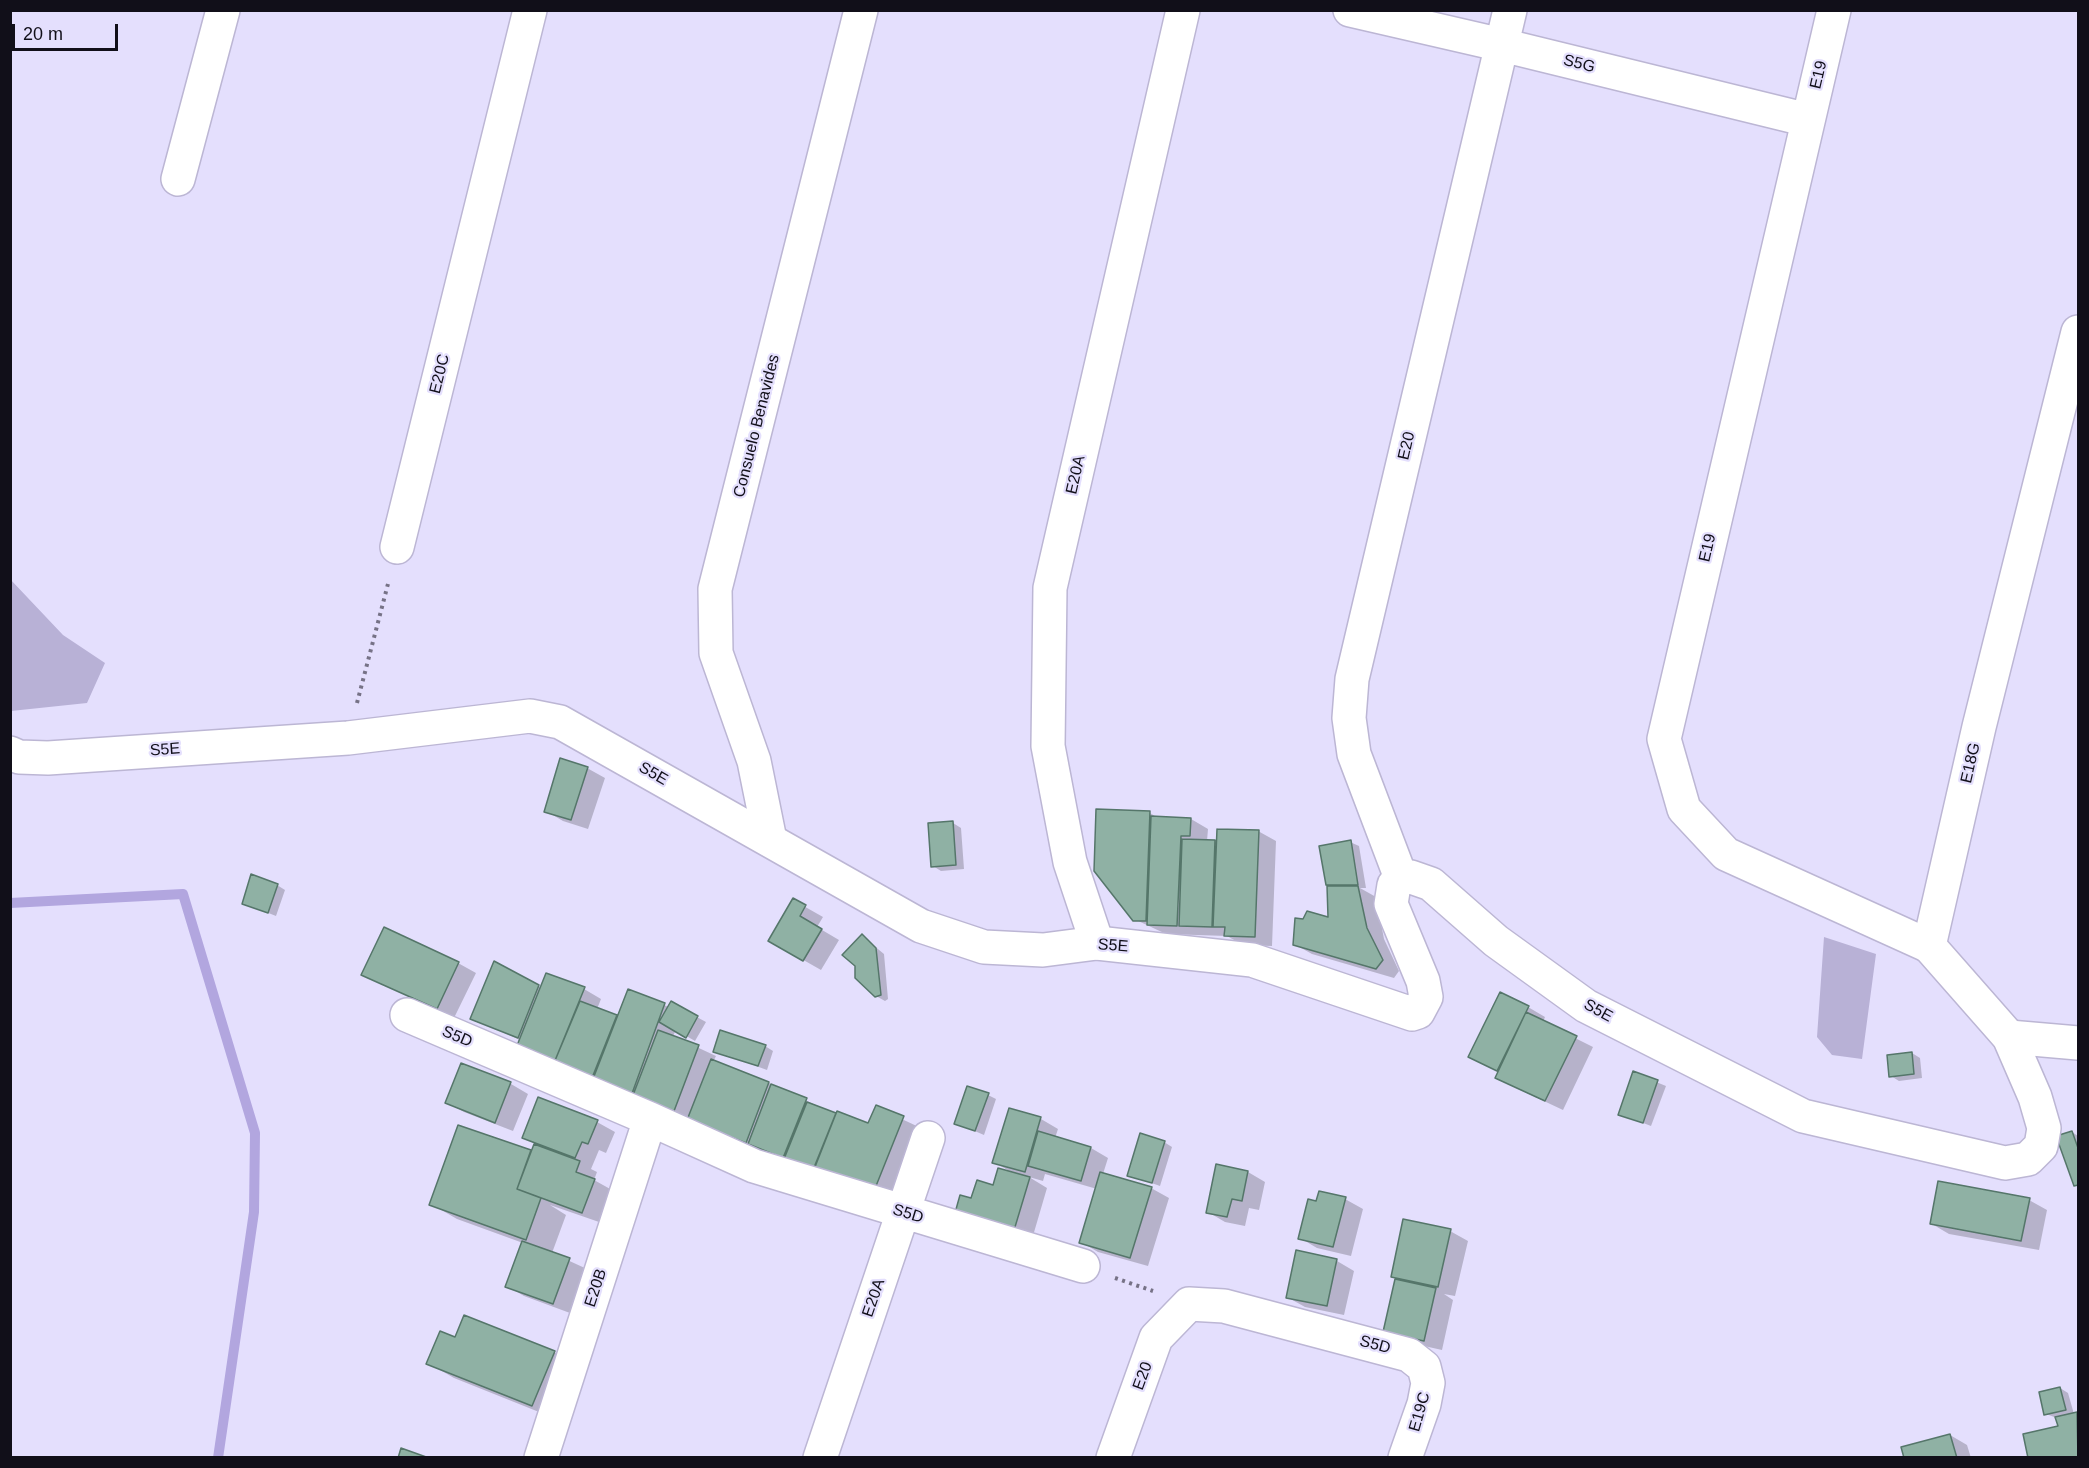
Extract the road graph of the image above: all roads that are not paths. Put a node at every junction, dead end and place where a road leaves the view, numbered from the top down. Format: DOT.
graph roads {
  1 [pos="223,10"];
  2 [pos="530,10"];
  3 [pos="861,10"];
  4 [pos="1183,10"];
  5 [pos="1350,10"];
  6 [pos="1510,10"];
  7 [pos="1834,10"];
  8 [pos="1502,45"];
  9 [pos="1808,120"];
  10 [pos="178,179"];
  11 [pos="2079,332"];
  12 [pos="397,547"];
  13 [pos="10,753"];
  14 [pos="770,840"];
  15 [pos="1401,879"];
  16 [pos="1097,943"];
  17 [pos="1929,946"];
  18 [pos="407,1015"];
  19 [pos="2009,1037"];
  20 [pos="2079,1043"];
  21 [pos="650,1119"];
  22 [pos="928,1138"];
  23 [pos="903,1213"];
  24 [pos="1083,1266"];
  25 [pos="1189,1304"];
  26 [pos="1424,1367"];
  27 [pos="541,1458"];
  28 [pos="820,1458"];
  29 [pos="1113,1458"];
  30 [pos="1405,1458"];
  1 -- 10 [label="street"];
  2 -- 12 [label="street, E20C"];
  3 -- 14 [label="street, Consuelo Benavides"];
  4 -- 16 [label="street, E20A"];
  5 -- 8 [label="street, S5G"];
  6 -- 8 [label="street, E20"];
  7 -- 9 [label="street, E19"];
  8 -- 9 [label="street, S5G"];
  8 -- 15 [label="street, E20"];
  9 -- 17 [label="street, E19"];
  11 -- 17 [label="street, E18G"];
  13 -- 14 [label="street, S5E"];
  14 -- 16 [label="street, S5E"];
  15 -- 16 [label="street, S5E"];
  15 -- 19 [label="street, S5E"];
  17 -- 19 [label="street"];
  18 -- 21 [label="street, S5D"];
  19 -- 20 [label="street"];
  21 -- 23 [label="street, S5D"];
  21 -- 27 [label="street, E20B"];
  22 -- 23 [label="street, E20A"];
  23 -- 24 [label="street, S5D"];
  23 -- 28 [label="street, E20A"];
  25 -- 26 [label="street, S5D"];
  25 -- 29 [label="street, E20"];
  26 -- 30 [label="street, E19C"];
}
